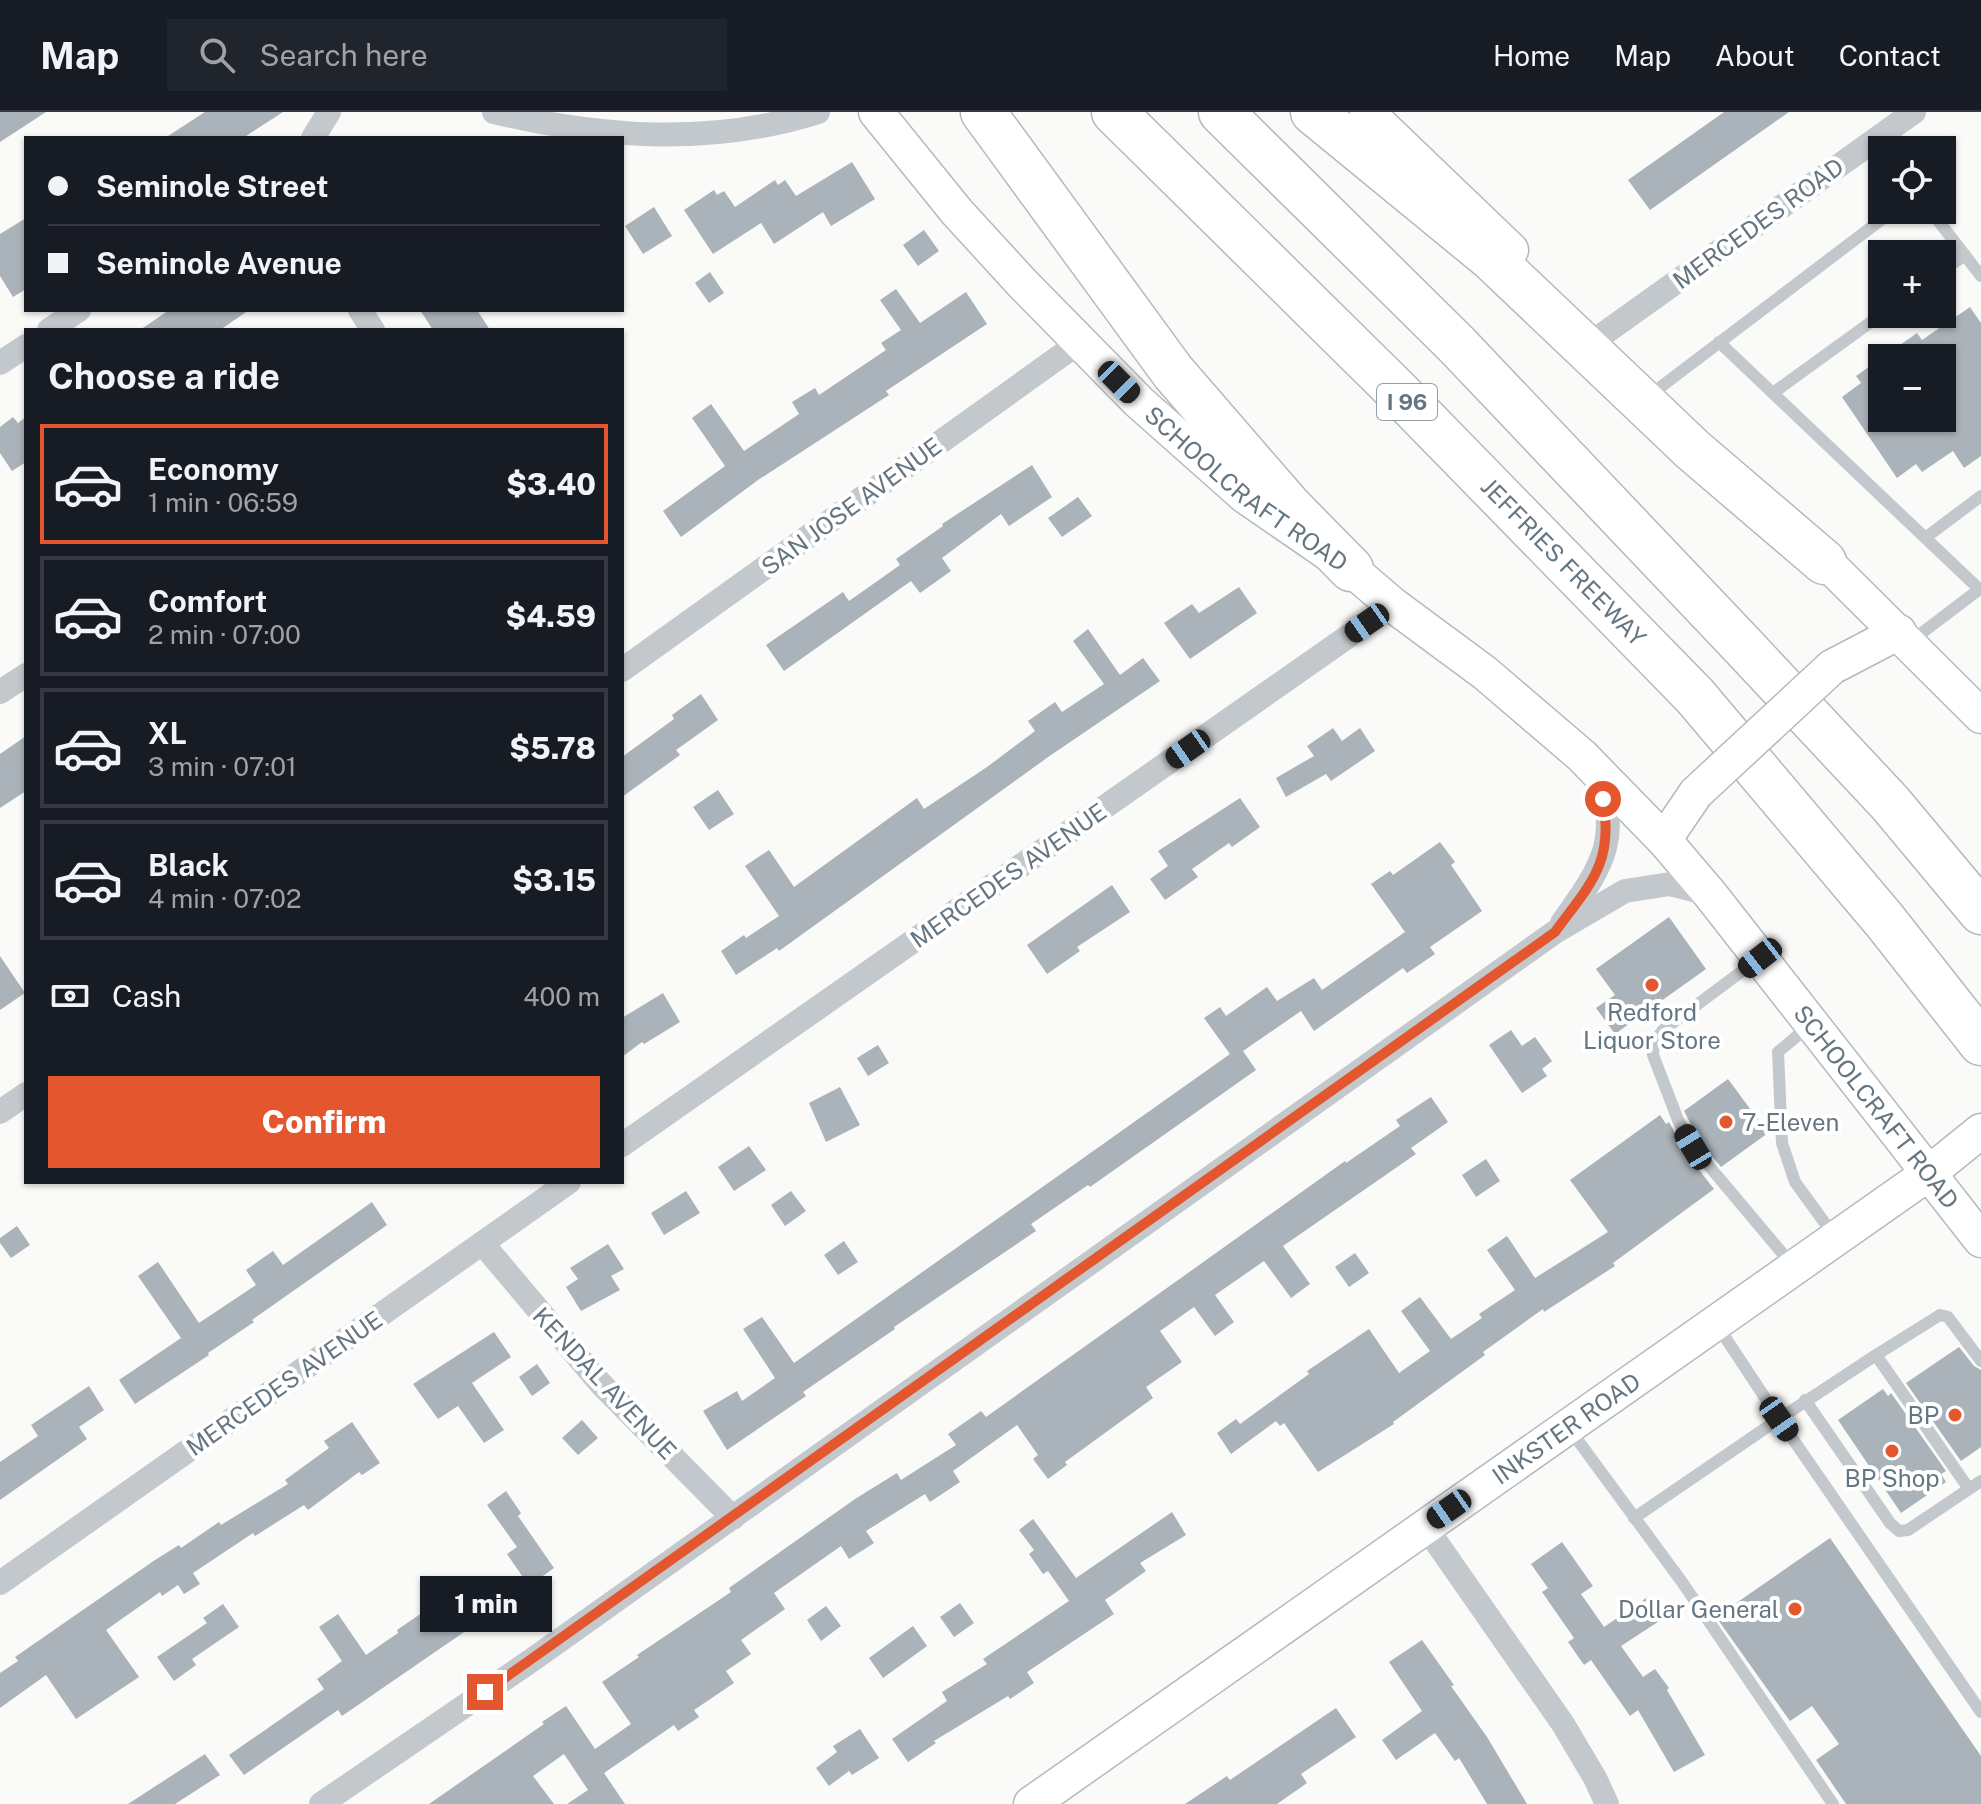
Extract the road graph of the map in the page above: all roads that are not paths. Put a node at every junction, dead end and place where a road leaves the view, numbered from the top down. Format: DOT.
graph roads {
  1 [pos="329,112"];
  2 [pos="494,112"];
  3 [pos="818,112"];
  4 [pos="876,112"];
  5 [pos="983,112"];
  6 [pos="1114,112"];
  7 [pos="1221,112"];
  8 [pos="1313,112"];
  9 [pos="1367,112"];
  10 [pos="1914,112"];
  11 [pos="314,136"];
  12 [pos="1875,224"];
  13 [pos="1940,224"];
  14 [pos="1965,255"];
  15 [pos="1956,261"];
  16 [pos="1981,276"];
  17 [pos="76,312"];
  18 [pos="1868,324"];
  19 [pos="52,328"];
  20 [pos="1602,335"];
  21 [pos="1080,342"];
  22 [pos="1719,342"];
  23 [pos="24,347"];
  24 [pos="0,363"];
  25 [pos="1658,389"];
  26 [pos="1773,393"];
  27 [pos="1981,496"];
  28 [pos="1925,538"];
  29 [pos="1824,562"];
  30 [pos="1351,569"];
  31 [pos="1980,588"];
  32 [pos="1393,605"];
  33 [pos="1904,637"];
  34 [pos="624,669"];
  35 [pos="24,676"];
  36 [pos="0,692"];
  37 [pos="1978,708"];
  38 [pos="1582,756"];
  39 [pos="1664,840"];
  40 [pos="1710,894"];
  41 [pos="1981,912"];
  42 [pos="1555,932"];
  43 [pos="1760,958"];
  44 [pos="1812,1024"];
  45 [pos="1981,1043"];
  46 [pos="24,1095"];
  47 [pos="0,1112"];
  48 [pos="1973,1137"];
  49 [pos="624,1144"];
  50 [pos="1929,1173"];
  51 [pos="566,1184"];
  52 [pos="1836,1238"];
  53 [pos="1981,1240"];
  54 [pos="482,1243"];
  55 [pos="1794,1268"];
  56 [pos="1715,1323"];
  57 [pos="1876,1355"];
  58 [pos="1981,1361"];
  59 [pos="1805,1400"];
  60 [pos="1779,1419"];
  61 [pos="1567,1426"];
  62 [pos="1981,1481"];
  63 [pos="1969,1489"];
  64 [pos="733,1518"];
  65 [pos="1634,1518"];
  66 [pos="1425,1526"];
  67 [pos="0,1583"];
  68 [pos="1981,1712"];
  69 [pos="321,1804"];
  70 [pos="1031,1804"];
  71 [pos="1607,1804"];
  72 [pos="1833,1804"];
  1 -- 11 [label="street"];
  2 -- 3 [label="street"];
  4 -- 21 [label="main road, SCHOOLCRAFT ROAD"];
  5 -- 30 [label="highway"];
  6 -- 45 [label="highway, JEFFRIES FREEWAY / I 96"];
  7 -- 41 [label="highway"];
  8 -- 29 [label="highway"];
  9 -- 20 [label="main road"];
  10 -- 20 [label="street, MERCEDES ROAD"];
  12 -- 22 [label="lane"];
  13 -- 14 [label="lane"];
  14 -- 15 [label="lane"];
  14 -- 16 [label="lane"];
  17 -- 19 [label="street"];
  18 -- 26 [label="lane"];
  20 -- 25 [label="main road"];
  21 -- 30 [label="main road, SCHOOLCRAFT ROAD"];
  21 -- 34 [label="street, SAN JOSE AVENUE"];
  22 -- 25 [label="lane"];
  22 -- 26 [label="lane"];
  23 -- 24 [label="street"];
  25 -- 29 [label="main road"];
  26 -- 28 [label="lane"];
  27 -- 28 [label="lane"];
  28 -- 31 [label="lane"];
  29 -- 33 [label="main road"];
  30 -- 32 [label="main road, SCHOOLCRAFT ROAD"];
  31 -- 33 [label="lane"];
  32 -- 38 [label="main road, SCHOOLCRAFT ROAD"];
  32 -- 49 [label="street, MERCEDES AVENUE"];
  33 -- 37 [label="main road"];
  33 -- 39 [label="main road, bridge"];
  35 -- 36 [label="street"];
  38 -- 39 [label="main road, SCHOOLCRAFT ROAD"];
  38 -- 42 [label="street"];
  39 -- 40 [label="main road, SCHOOLCRAFT ROAD"];
  40 -- 42 [label="street"];
  40 -- 43 [label="main road, SCHOOLCRAFT ROAD"];
  42 -- 64 [label="street"];
  43 -- 44 [label="main road, SCHOOLCRAFT ROAD"];
  43 -- 55 [label="lane"];
  44 -- 50 [label="main road, SCHOOLCRAFT ROAD"];
  44 -- 52 [label="lane"];
  46 -- 47 [label="street"];
  48 -- 50 [label="main road, INKSTER ROAD"];
  50 -- 52 [label="main road, INKSTER ROAD"];
  50 -- 53 [label="main road, SCHOOLCRAFT ROAD"];
  51 -- 54 [label="street, MERCEDES AVENUE"];
  52 -- 55 [label="main road, INKSTER ROAD"];
  54 -- 64 [label="street, KENDAL AVENUE"];
  54 -- 67 [label="street, MERCEDES AVENUE"];
  55 -- 56 [label="main road, INKSTER ROAD"];
  56 -- 60 [label="lane"];
  56 -- 61 [label="main road, INKSTER ROAD"];
  57 -- 58 [label="lane"];
  57 -- 59 [label="lane"];
  57 -- 63 [label="lane"];
  59 -- 60 [label="lane"];
  59 -- 63 [label="lane"];
  60 -- 65 [label="lane"];
  60 -- 68 [label="lane"];
  61 -- 65 [label="lane"];
  61 -- 66 [label="main road, INKSTER ROAD"];
  62 -- 63 [label="lane"];
  64 -- 69 [label="street"];
  65 -- 72 [label="lane"];
  66 -- 70 [label="main road, INKSTER ROAD"];
  66 -- 71 [label="street"];
}
